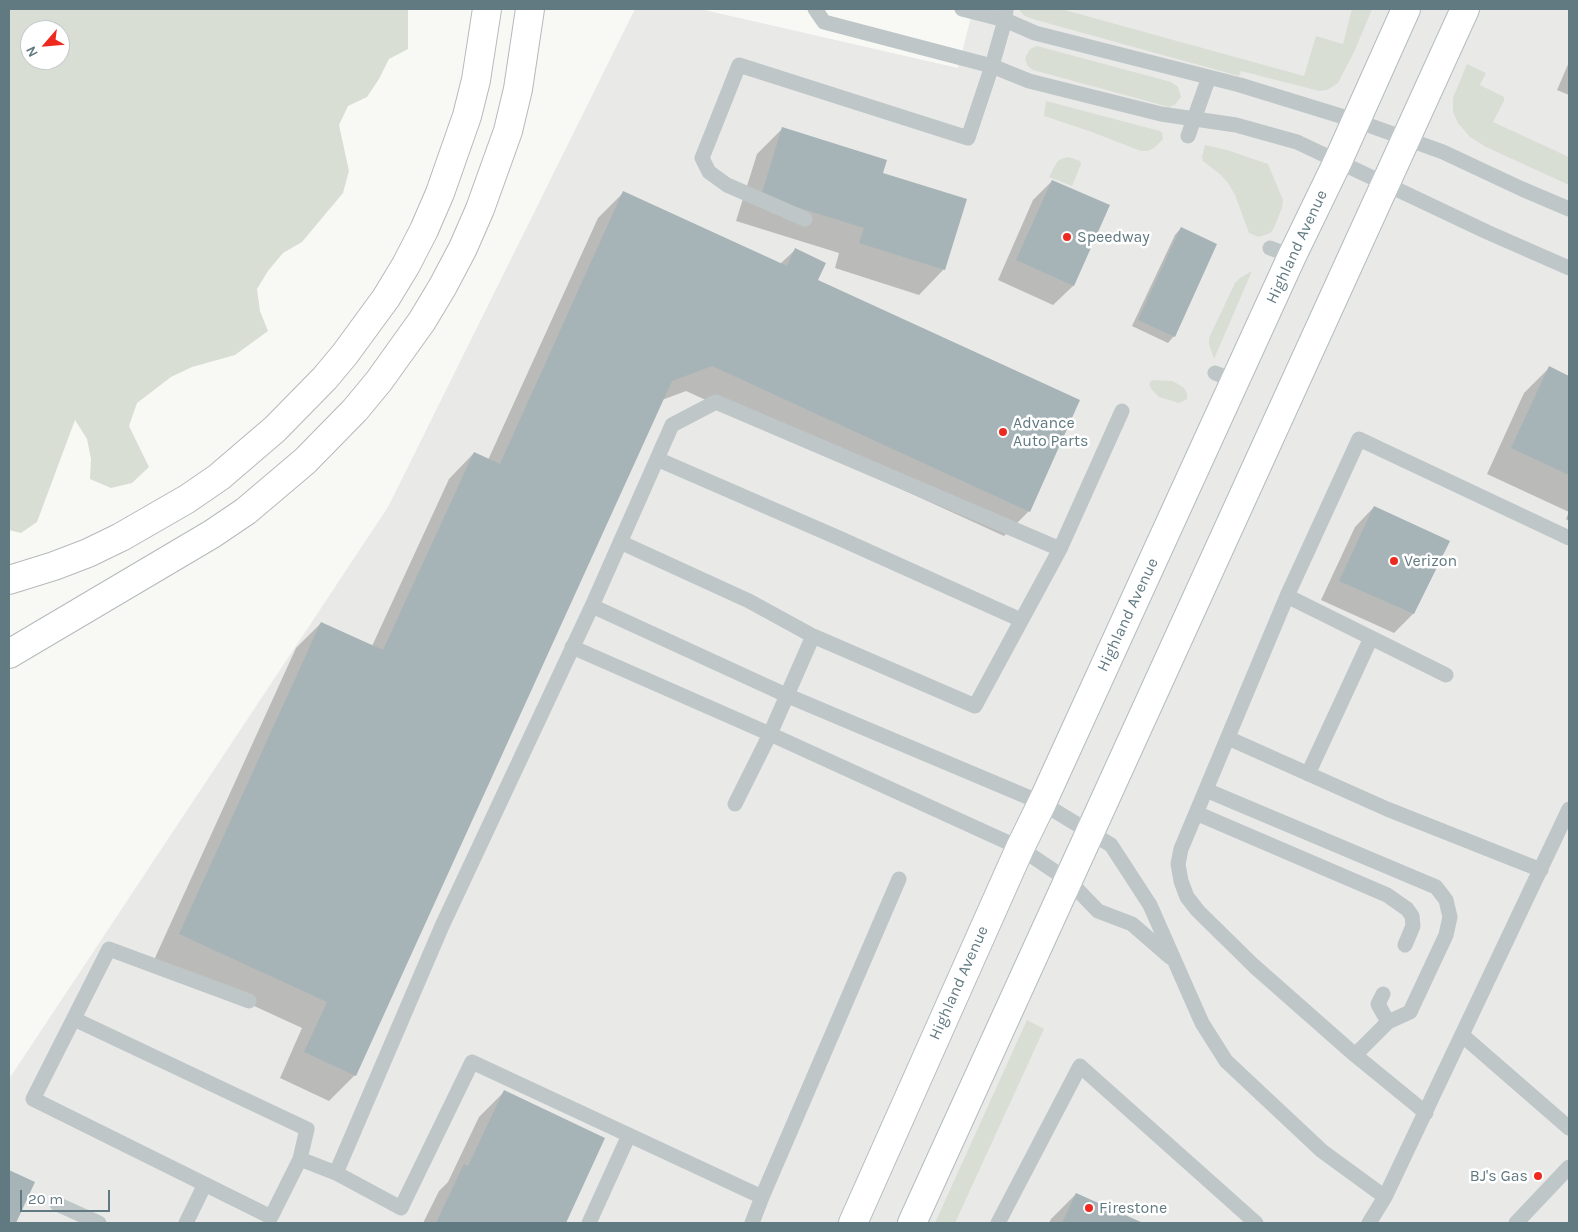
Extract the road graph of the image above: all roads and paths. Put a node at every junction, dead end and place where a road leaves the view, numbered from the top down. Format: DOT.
graph roads {
  1 [pos="487,9"];
  2 [pos="530,9"];
  3 [pos="815,9"];
  4 [pos="962,9"];
  5 [pos="1406,9"];
  6 [pos="1465,9"];
  7 [pos="1005,15"];
  8 [pos="992,66"];
  9 [pos="1209,77"];
  10 [pos="1194,118"];
  11 [pos="1357,120"];
  12 [pos="1188,136"];
  13 [pos="1406,138"];
  14 [pos="1338,161"];
  15 [pos="1385,184"];
  16 [pos="1569,209"];
  17 [pos="805,219"];
  18 [pos="1569,268"];
  19 [pos="1122,411"];
  20 [pos="657,460"];
  21 [pos="1569,538"];
  22 [pos="620,542"];
  23 [pos="1060,549"];
  24 [pos="9,580"];
  25 [pos="1287,596"];
  26 [pos="592,606"];
  27 [pos="1021,620"];
  28 [pos="813,636"];
  29 [pos="1371,638"];
  30 [pos="572,647"];
  31 [pos="9,654"];
  32 [pos="1446,675"];
  33 [pos="786,695"];
  34 [pos="770,734"];
  35 [pos="1228,738"];
  36 [pos="1308,774"];
  37 [pos="1206,790"];
  38 [pos="1042,803"];
  39 [pos="735,804"];
  40 [pos="1569,809"];
  41 [pos="1196,813"];
  42 [pos="1090,832"];
  43 [pos="1020,848"];
  44 [pos="1540,870"];
  45 [pos="899,879"];
  46 [pos="1069,881"];
  47 [pos="1405,945"];
  48 [pos="1173,960"];
  49 [pos="1383,994"];
  50 [pos="249,1001"];
  51 [pos="74,1019"];
  52 [pos="1388,1022"];
  53 [pos="1462,1035"];
  54 [pos="1355,1055"];
  55 [pos="1426,1113"];
  56 [pos="1569,1128"];
  57 [pos="629,1135"];
  58 [pos="300,1159"];
  59 [pos="1569,1167"];
  60 [pos="336,1173"];
  61 [pos="205,1184"];
  62 [pos="762,1197"];
  63 [pos="1385,1197"];
  64 [pos="57,1204"];
  65 [pos="100,1223"];
  66 [pos="186,1223"];
  67 [pos="589,1223"];
  68 [pos="752,1223"];
  69 [pos="853,1223"];
  70 [pos="912,1223"];
  71 [pos="998,1223"];
  72 [pos="1256,1223"];
  73 [pos="1369,1223"];
  74 [pos="1516,1223"];
  1 -- 24 [label="main road"];
  2 -- 31 [label="main road"];
  3 -- 8 [label="lane"];
  4 -- 7 [label="lane"];
  5 -- 11 [label="main road, Highland Avenue"];
  6 -- 13 [label="main road"];
  7 -- 8 [label="lane"];
  7 -- 9 [label="lane"];
  8 -- 10 [label="lane"];
  8 -- 17 [label="lane"];
  9 -- 10 [label="lane"];
  9 -- 11 [label="lane"];
  10 -- 12 [label="lane"];
  10 -- 14 [label="lane"];
  11 -- 13 [label="lane"];
  11 -- 14 [label="main road, Highland Avenue"];
  13 -- 15 [label="main road"];
  13 -- 16 [label="lane"];
  14 -- 15 [label="lane"];
  14 -- 38 [label="main road, Highland Avenue"];
  15 -- 18 [label="lane"];
  15 -- 42 [label="main road"];
  19 -- 23 [label="lane"];
  20 -- 22 [label="lane"];
  20 -- 23 [label="lane"];
  20 -- 27 [label="lane"];
  21 -- 25 [label="lane"];
  22 -- 26 [label="lane"];
  22 -- 28 [label="lane"];
  23 -- 27 [label="lane"];
  25 -- 29 [label="lane"];
  25 -- 35 [label="lane"];
  26 -- 30 [label="lane"];
  26 -- 33 [label="lane"];
  27 -- 28 [label="lane"];
  28 -- 33 [label="lane"];
  29 -- 32 [label="lane"];
  29 -- 36 [label="lane"];
  30 -- 34 [label="lane"];
  30 -- 60 [label="lane"];
  33 -- 34 [label="lane"];
  33 -- 38 [label="lane"];
  34 -- 39 [label="lane"];
  34 -- 43 [label="lane"];
  35 -- 36 [label="lane"];
  35 -- 37 [label="lane"];
  36 -- 44 [label="lane"];
  37 -- 41 [label="lane"];
  37 -- 52 [label="lane"];
  38 -- 42 [label="lane"];
  38 -- 43 [label="main road, Highland Avenue"];
  40 -- 44 [label="lane"];
  41 -- 47 [label="lane"];
  41 -- 54 [label="lane"];
  42 -- 46 [label="main road"];
  42 -- 48 [label="lane"];
  43 -- 46 [label="lane"];
  43 -- 69 [label="main road, Highland Avenue"];
  44 -- 53 [label="lane"];
  45 -- 62 [label="lane"];
  46 -- 48 [label="lane"];
  46 -- 70 [label="main road"];
  48 -- 63 [label="lane"];
  49 -- 52 [label="lane"];
  50 -- 51 [label="lane"];
  51 -- 58 [label="lane"];
  51 -- 61 [label="lane"];
  52 -- 54 [label="lane"];
  53 -- 55 [label="lane"];
  53 -- 56 [label="lane"];
  54 -- 55 [label="lane"];
  55 -- 63 [label="lane"];
  57 -- 60 [label="lane"];
  57 -- 62 [label="lane"];
  57 -- 67 [label="lane"];
  58 -- 60 [label="lane"];
  58 -- 61 [label="lane"];
  59 -- 74 [label="lane"];
  61 -- 66 [label="lane"];
  62 -- 68 [label="lane"];
  63 -- 73 [label="lane"];
  64 -- 65 [label="lane"];
  71 -- 72 [label="lane"];
}
